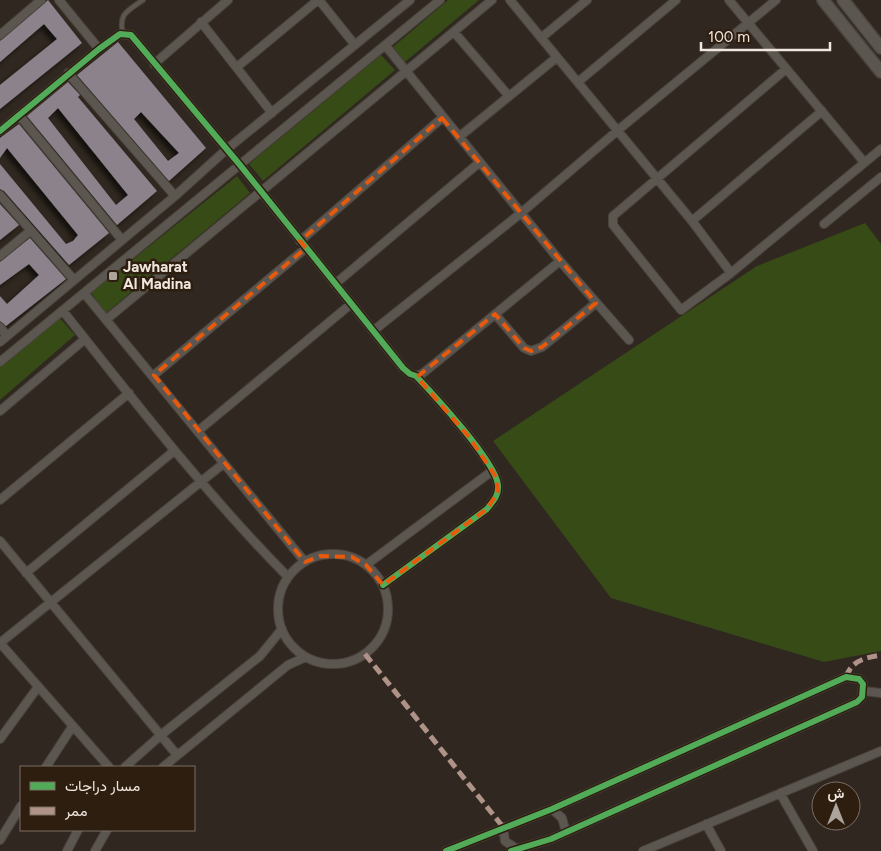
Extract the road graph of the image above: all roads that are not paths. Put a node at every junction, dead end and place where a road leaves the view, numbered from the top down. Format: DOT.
graph roads {
  1 [pos="42,0"];
  2 [pos="59,0"];
  3 [pos="143,0"];
  4 [pos="228,0"];
  5 [pos="318,0"];
  6 [pos="410,0"];
  7 [pos="440,0"];
  8 [pos="492,0"];
  9 [pos="510,0"];
  10 [pos="587,0"];
  11 [pos="676,0"];
  12 [pos="729,0"];
  13 [pos="776,0"];
  14 [pos="823,0"];
  15 [pos="843,0"];
  16 [pos="201,22"];
  17 [pos="748,22"];
  18 [pos="454,32"];
  19 [pos="0,34"];
  20 [pos="123,34"];
  21 [pos="541,38"];
  22 [pos="355,45"];
  23 [pos="385,45"];
  24 [pos="881,48"];
  25 [pos="98,49"];
  26 [pos="556,58"];
  27 [pos="154,64"];
  28 [pos="237,67"];
  29 [pos="786,69"];
  30 [pos="405,71"];
  31 [pos="881,72"];
  32 [pos="68,73"];
  33 [pos="578,82"];
  34 [pos="508,95"];
  35 [pos="822,111"];
  36 [pos="272,113"];
  37 [pos="19,116"];
  38 [pos="442,118"];
  39 [pos="0,131"];
  40 [pos="616,131"];
  41 [pos="458,137"];
  42 [pos="227,149"];
  43 [pos="881,149"];
  44 [pos="480,162"];
  45 [pos="864,162"];
  46 [pos="240,165"];
  47 [pos="881,177"];
  48 [pos="656,178"];
  49 [pos="261,193"];
  50 [pos="0,195"];
  51 [pos="175,196"];
  52 [pos="521,213"];
  53 [pos="692,221"];
  54 [pos="824,224"];
  55 [pos="30,231"];
  56 [pos="122,240"];
  57 [pos="303,244"];
  58 [pos="0,256"];
  59 [pos="560,261"];
  60 [pos="731,273"];
  61 [pos="74,280"];
  62 [pos="335,284"];
  63 [pos="84,293"];
  64 [pos="596,303"];
  65 [pos="351,304"];
  66 [pos="63,311"];
  67 [pos="495,314"];
  68 [pos="107,319"];
  69 [pos="0,327"];
  70 [pos="373,331"];
  71 [pos="7,336"];
  72 [pos="85,339"];
  73 [pos="629,340"];
  74 [pos="0,342"];
  75 [pos="0,362"];
  76 [pos="154,375"];
  77 [pos="416,376"];
  78 [pos="129,394"];
  79 [pos="0,411"];
  80 [pos="198,431"];
  81 [pos="174,451"];
  82 [pos="223,464"];
  83 [pos="492,471"];
  84 [pos="201,481"];
  85 [pos="0,500"];
  86 [pos="0,541"];
  87 [pos="305,562"];
  88 [pos="366,565"];
  89 [pos="26,573"];
  90 [pos="288,577"];
  91 [pos="383,586"];
  92 [pos="50,602"];
  93 [pos="282,629"];
  94 [pos="0,643"];
  95 [pos="306,657"];
  96 [pos="38,687"];
  97 [pos="864,691"];
  98 [pos="881,693"];
  99 [pos="72,727"];
  100 [pos="160,735"];
  101 [pos="0,739"];
  102 [pos="881,751"];
  103 [pos="177,755"];
  104 [pos="47,766"];
  105 [pos="107,766"];
  106 [pos="126,766"];
  107 [pos="164,766"];
  108 [pos="780,793"];
  109 [pos="20,808"];
  110 [pos="552,809"];
  111 [pos="706,824"];
  112 [pos="503,827"];
  113 [pos="77,831"];
  114 [pos="106,831"];
  115 [pos="566,832"];
  116 [pos="0,840"];
  117 [pos="514,850"];
  118 [pos="66,851"];
  119 [pos="95,851"];
  120 [pos="446,851"];
  121 [pos="643,851"];
  122 [pos="721,851"];
  123 [pos="813,851"];
  1 -- 19 [label="street"];
  2 -- 25 [label="street"];
  3 -- 20 [label="lane"];
  4 -- 16 [label="street"];
  5 -- 22 [label="street"];
  5 -- 28 [label="street"];
  6 -- 22 [label="street"];
  7 -- 23 [label="street"];
  8 -- 18 [label="street"];
  9 -- 21 [label="street"];
  10 -- 21 [label="street"];
  11 -- 33 [label="street"];
  12 -- 17 [label="street"];
  13 -- 17 [label="street"];
  14 -- 31 [label="main road"];
  15 -- 24 [label="main road"];
  16 -- 27 [label="street"];
  16 -- 28 [label="street"];
  17 -- 29 [label="street"];
  17 -- 40 [label="street"];
  18 -- 30 [label="street"];
  18 -- 34 [label="street"];
  20 -- 25 [label="street"];
  20 -- 27 [label="street"];
  21 -- 26 [label="street"];
  22 -- 36 [label="street"];
  23 -- 30 [label="street"];
  23 -- 46 [label="street"];
  25 -- 32 [label="street"];
  26 -- 33 [label="street"];
  26 -- 34 [label="street"];
  27 -- 42 [label="street"];
  28 -- 36 [label="street"];
  29 -- 35 [label="street"];
  29 -- 48 [label="street"];
  30 -- 38 [label="street"];
  30 -- 49 [label="street"];
  32 -- 37 [label="street"];
  32 -- 51 [label="street"];
  33 -- 40 [label="street"];
  34 -- 41 [label="street"];
  35 -- 45 [label="street"];
  35 -- 53 [label="street"];
  36 -- 42 [label="street"];
  37 -- 39 [label="street"];
  37 -- 56 [label="street"];
  38 -- 41 [label="street"];
  38 -- 57 [label="street"];
  40 -- 48 [label="street"];
  40 -- 52 [label="street"];
  41 -- 44 [label="street"];
  42 -- 46 [label="street"];
  42 -- 51 [label="street"];
  43 -- 45 [label="street"];
  44 -- 52 [label="street"];
  44 -- 62 [label="street"];
  45 -- 60 [label="street"];
  46 -- 49 [label="street"];
  46 -- 63 [label="street"];
  47 -- 54 [label="street"];
  48 -- 53 [label="street"];
  48 -- 60 [label="street"];
  49 -- 57 [label="street"];
  49 -- 68 [label="street"];
  50 -- 55 [label="street"];
  51 -- 56 [label="street"];
  52 -- 59 [label="street"];
  52 -- 70 [label="street"];
  53 -- 60 [label="street"];
  55 -- 58 [label="street"];
  55 -- 61 [label="street"];
  56 -- 61 [label="street"];
  57 -- 62 [label="street"];
  57 -- 76 [label="street"];
  59 -- 64 [label="street"];
  59 -- 67 [label="street"];
  61 -- 71 [label="street"];
  62 -- 65 [label="street"];
  63 -- 66 [label="street"];
  63 -- 68 [label="street"];
  64 -- 67 [label="street"];
  64 -- 73 [label="street"];
  65 -- 70 [label="street"];
  65 -- 80 [label="street"];
  66 -- 72 [label="street"];
  66 -- 75 [label="street"];
  67 -- 77 [label="street"];
  68 -- 76 [label="street"];
  69 -- 71 [label="street"];
  70 -- 77 [label="street"];
  71 -- 74 [label="street"];
  72 -- 78 [label="street"];
  72 -- 79 [label="street"];
  76 -- 80 [label="street"];
  77 -- 83 [label="street"];
  78 -- 81 [label="street"];
  78 -- 85 [label="street"];
  80 -- 82 [label="street"];
  81 -- 84 [label="street"];
  81 -- 89 [label="street"];
  82 -- 84 [label="street"];
  82 -- 87 [label="street"];
  83 -- 88 [label="street"];
  83 -- 91 [label="street"];
  84 -- 90 [label="street"];
  84 -- 92 [label="street"];
  86 -- 89 [label="street"];
  87 -- 88 [label="street"];
  87 -- 90 [label="street"];
  88 -- 91 [label="street"];
  89 -- 92 [label="street"];
  90 -- 93 [label="street"];
  91 -- 95 [label="street"];
  92 -- 94 [label="street"];
  92 -- 100 [label="street"];
  93 -- 95 [label="street"];
  93 -- 100 [label="street"];
  94 -- 96 [label="street"];
  95 -- 103 [label="street"];
  96 -- 99 [label="street"];
  96 -- 101 [label="street"];
  97 -- 98 [label="street"];
  97 -- 110 [label="street"];
  97 -- 115 [label="street"];
  99 -- 104 [label="street"];
  99 -- 105 [label="street"];
  100 -- 103 [label="street"];
  100 -- 106 [label="street"];
  102 -- 108 [label="street"];
  103 -- 107 [label="street"];
  108 -- 111 [label="street"];
  108 -- 123 [label="street"];
  109 -- 116 [label="street"];
  110 -- 112 [label="street"];
  110 -- 115 [label="street"];
  111 -- 121 [label="street"];
  111 -- 122 [label="street"];
  112 -- 117 [label="street"];
  112 -- 120 [label="street"];
  113 -- 118 [label="street"];
  114 -- 119 [label="street"];
  115 -- 117 [label="street"];
}
